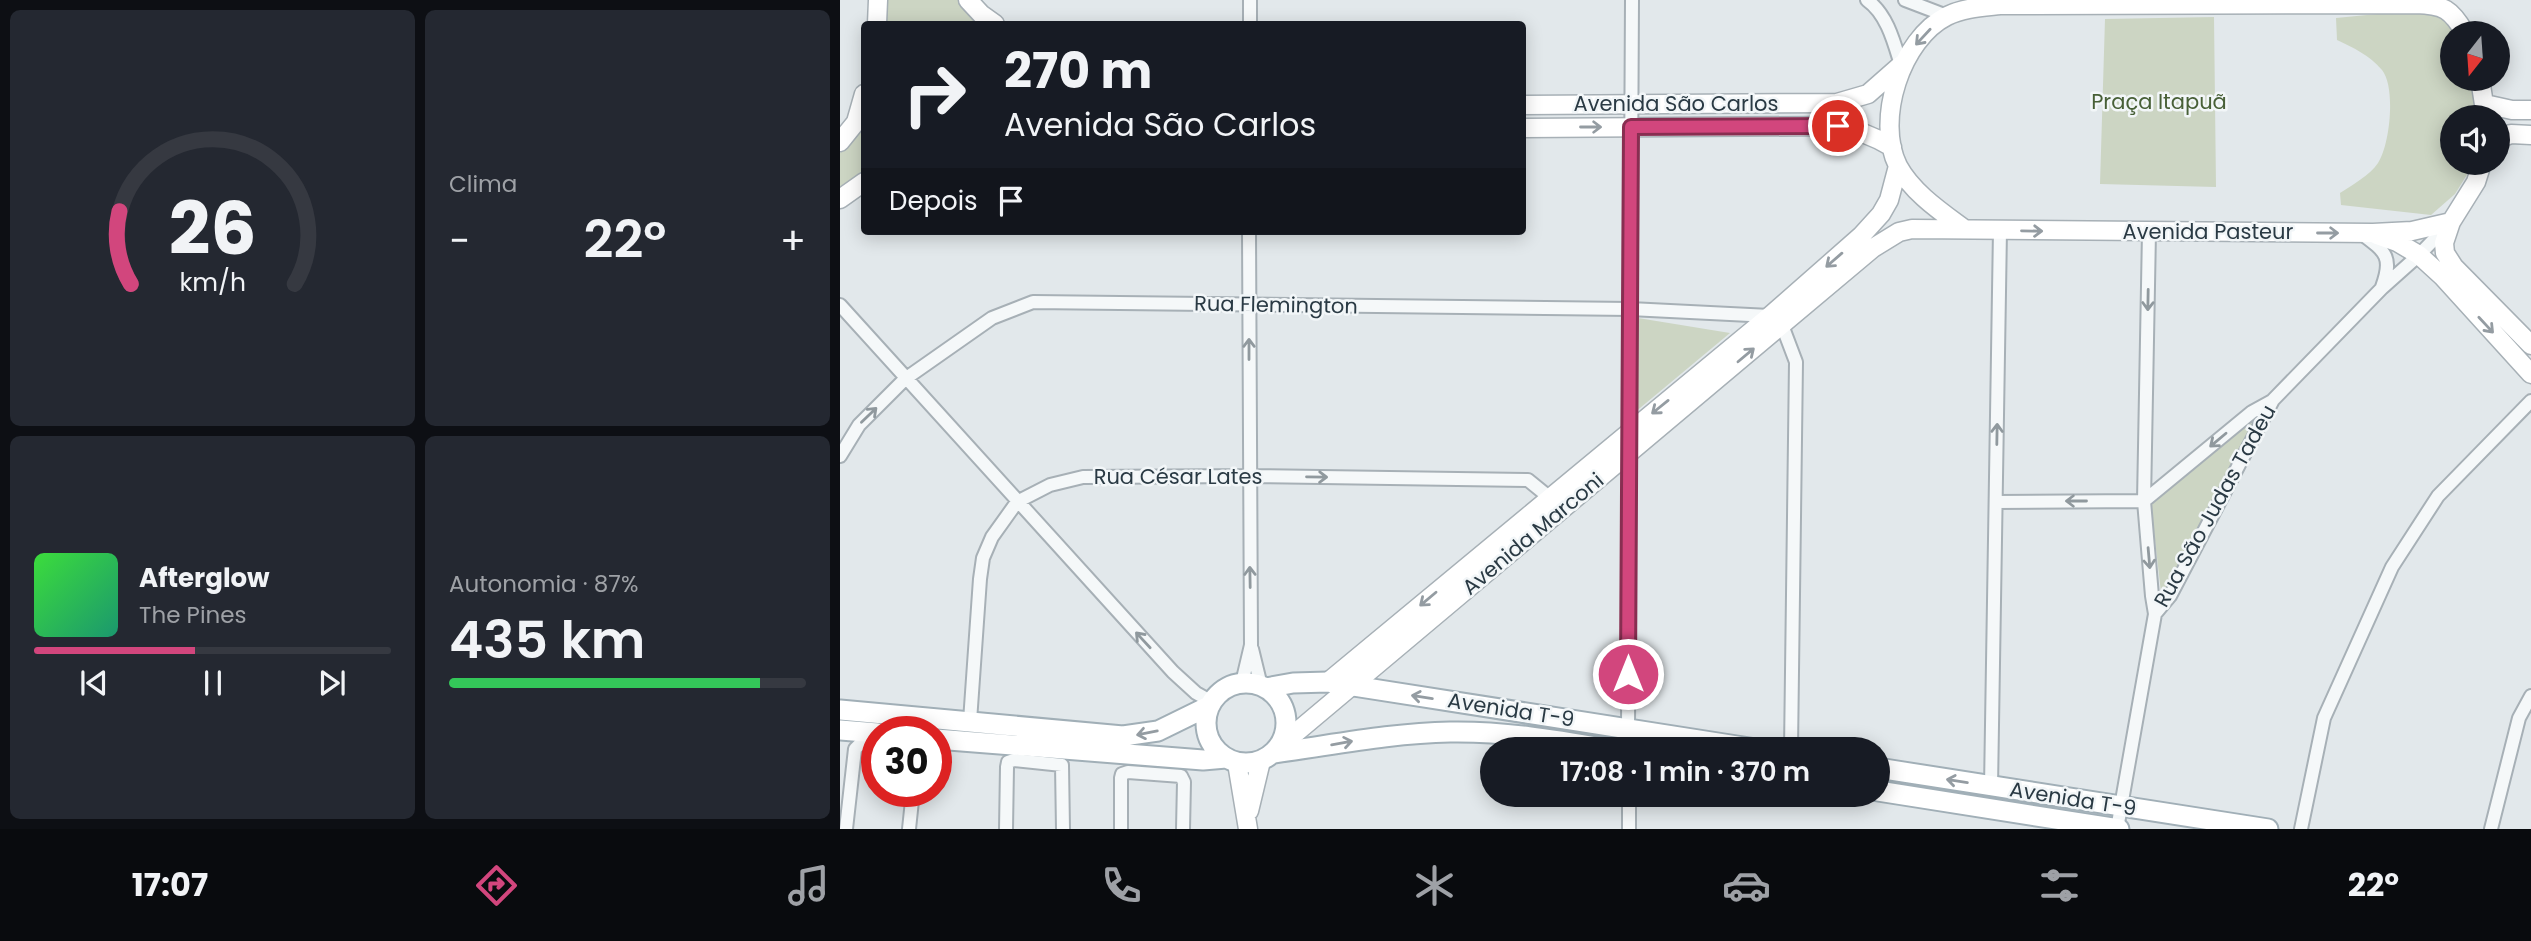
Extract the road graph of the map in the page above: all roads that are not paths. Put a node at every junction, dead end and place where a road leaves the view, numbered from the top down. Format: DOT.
graph roads {
  1 [pos="878,0"];
  2 [pos="968,0"];
  3 [pos="1250,0"];
  4 [pos="1632,0"];
  5 [pos="1905,0"];
  6 [pos="1876,2"];
  7 [pos="2153,2"];
  8 [pos="2384,2"];
  9 [pos="2439,2"];
  10 [pos="2000,3"];
  11 [pos="1947,16"];
  12 [pos="877,21"];
  13 [pos="992,21"];
  14 [pos="1250,21"];
  15 [pos="2458,21"];
  16 [pos="1901,65"];
  17 [pos="1837,103"];
  18 [pos="861,104"];
  19 [pos="1631,104"];
  20 [pos="1526,105"];
  21 [pos="2510,110"];
  22 [pos="2531,110"];
  23 [pos="1838,126"];
  24 [pos="1631,127"];
  25 [pos="1526,128"];
  26 [pos="2510,134"];
  27 [pos="2531,135"];
  28 [pos="840,142"];
  29 [pos="1892,147"];
  30 [pos="1898,166"];
  31 [pos="2478,175"];
  32 [pos="861,185"];
  33 [pos="840,199"];
  34 [pos="2451,222"];
  35 [pos="1964,228"];
  36 [pos="2000,230"];
  37 [pos="2149,232"];
  38 [pos="2368,233"];
  39 [pos="1250,235"];
  40 [pos="1867,242"];
  41 [pos="2419,255"];
  42 [pos="2382,288"];
  43 [pos="840,305"];
  44 [pos="1249,305"];
  45 [pos="1630,309"];
  46 [pos="1776,321"];
  47 [pos="2531,345"];
  48 [pos="2531,374"];
  49 [pos="905,379"];
  50 [pos="2273,400"];
  51 [pos="2531,401"];
  52 [pos="1629,432"];
  53 [pos="1629,454"];
  54 [pos="840,456"];
  55 [pos="1249,476"];
  56 [pos="2144,501"];
  57 [pos="1017,502"];
  58 [pos="1996,502"];
  59 [pos="1556,503"];
  60 [pos="2155,614"];
  61 [pos="1251,645"];
  62 [pos="1328,682"];
  63 [pos="1352,685"];
  64 [pos="1257,686"];
  65 [pos="2531,696"];
  66 [pos="1211,704"];
  67 [pos="840,710"];
  68 [pos="970,721"];
  69 [pos="1628,729"];
  70 [pos="840,730"];
  71 [pos="861,732"];
  72 [pos="1536,737"];
  73 [pos="1679,737"];
  74 [pos="1791,737"];
  75 [pos="952,740"];
  76 [pos="861,744"];
  77 [pos="1272,753"];
  78 [pos="1231,761"];
  79 [pos="1890,770"];
  80 [pos="1991,786"];
  81 [pos="1890,793"];
  82 [pos="911,807"];
  83 [pos="1629,807"];
  84 [pos="2121,807"];
  85 [pos="1248,824"];
  86 [pos="846,829"];
  87 [pos="909,829"];
  88 [pos="1006,829"];
  89 [pos="1063,829"];
  90 [pos="1121,829"];
  91 [pos="1183,829"];
  92 [pos="1629,829"];
  93 [pos="2118,829"];
  94 [pos="2268,829"];
  95 [pos="2301,829"];
  96 [pos="2491,829"];
  1 -- 12 [label="main road"];
  2 -- 13 [label="main road"];
  3 -- 14 [label="street"];
  4 -- 19 [label="street"];
  5 -- 11 [label="street"];
  6 -- 16 [label="street"];
  7 -- 8 [label="main road"];
  7 -- 10 [label="main road"];
  8 -- 9 [label="main road"];
  9 -- 15 [label="main road"];
  10 -- 11 [label="main road"];
  11 -- 16 [label="main road, one-way"];
  16 -- 17 [label="main road, Avenida São Carlos"];
  16 -- 29 [label="main road"];
  17 -- 19 [label="main road, Avenida São Carlos"];
  17 -- 23 [label="main road"];
  18 -- 28 [label="main road"];
  19 -- 20 [label="main road, Avenida São Carlos"];
  19 -- 24 [label="street"];
  21 -- 22 [label="main road"];
  23 -- 24 [label="main road, Avenida São Carlos"];
  23 -- 29 [label="main road, Avenida São Carlos"];
  25 -- 24 [label="main road, Avenida São Carlos, one-way"];
  24 -- 45 [label="street"];
  26 -- 27 [label="main road"];
  29 -- 30 [label="main road"];
  30 -- 35 [label="main road"];
  30 -- 40 [label="main road, Avenida Marconi"];
  31 -- 34 [label="main road, Rua São Judas Tadeu"];
  32 -- 33 [label="main road"];
  34 -- 38 [label="main road, Avenida Pasteur"];
  34 -- 41 [label="street, Rua São Judas Tadeu"];
  34 -- 47 [label="main road"];
  35 -- 36 [label="main road, Avenida Pasteur"];
  35 -- 40 [label="main road, Avenida Marconi"];
  36 -- 37 [label="main road, Avenida Pasteur, one-way"];
  58 -- 36 [label="street, one-way"];
  37 -- 38 [label="main road, Avenida Pasteur, one-way"];
  37 -- 56 [label="street, one-way"];
  38 -- 41 [label="main road"];
  38 -- 42 [label="street"];
  39 -- 44 [label="street"];
  40 -- 46 [label="main road, Avenida Marconi"];
  41 -- 42 [label="street, Rua São Judas Tadeu"];
  41 -- 48 [label="main road, one-way"];
  42 -- 50 [label="street, Rua São Judas Tadeu"];
  43 -- 49 [label="street"];
  44 -- 45 [label="street, Rua Flemington"];
  44 -- 49 [label="street, Rua Flemington"];
  55 -- 44 [label="street, one-way"];
  45 -- 46 [label="street, Rua Flemington"];
  45 -- 52 [label="street"];
  46 -- 52 [label="main road, Avenida Marconi, one-way"];
  53 -- 46 [label="main road, Avenida Marconi, one-way"];
  46 -- 74 [label="street"];
  54 -- 49 [label="street, Rua Flemington, one-way"];
  49 -- 57 [label="street"];
  50 -- 56 [label="street, one-way"];
  50 -- 60 [label="street, Rua São Judas Tadeu"];
  51 -- 95 [label="street"];
  52 -- 53 [label="street"];
  52 -- 59 [label="main road, Avenida Marconi"];
  53 -- 59 [label="main road, Avenida Marconi"];
  53 -- 69 [label="street"];
  55 -- 57 [label="street, Rua César Lates"];
  55 -- 59 [label="street, Rua César Lates, one-way"];
  61 -- 55 [label="street, one-way"];
  56 -- 58 [label="street, one-way"];
  56 -- 60 [label="street, one-way"];
  66 -- 57 [label="street, one-way"];
  57 -- 68 [label="street, Rua César Lates"];
  58 -- 80 [label="street"];
  59 -- 62 [label="main road, Avenida Marconi, one-way"];
  59 -- 63 [label="main road, Avenida Marconi"];
  60 -- 84 [label="street, Rua São Judas Tadeu"];
  61 -- 64 [label="street"];
  61 -- 64 [label="street"];
  62 -- 63 [label="main road, Avenida T-9"];
  62 -- 64 [label="main road, Avenida T-9"];
  69 -- 63 [label="main road, Avenida T-9, one-way"];
  63 -- 77 [label="main road, Avenida Marconi"];
  64 -- 66 [label="main road"];
  64 -- 77 [label="main road"];
  65 -- 96 [label="street"];
  66 -- 68 [label="main road, one-way"];
  66 -- 78 [label="main road"];
  67 -- 68 [label="main road"];
  69 -- 73 [label="main road, Avenida T-9"];
  70 -- 71 [label="main road"];
  77 -- 72 [label="main road, Avenida T-9, one-way"];
  75 -- 78 [label="main road"];
  76 -- 86 [label="street"];
  77 -- 78 [label="main road"];
  77 -- 85 [label="main road"];
  78 -- 85 [label="main road"];
  80 -- 79 [label="main road, Avenida T-9, one-way"];
  80 -- 84 [label="main road, Avenida T-9"];
  81 -- 93 [label="main road, Avenida T-9"];
  82 -- 87 [label="street"];
  83 -- 92 [label="street"];
  84 -- 93 [label="street, Rua São Judas Tadeu"];
  84 -- 94 [label="main road, Avenida T-9"];
  88 -- 89 [label="street"];
  90 -- 91 [label="street"];
}
